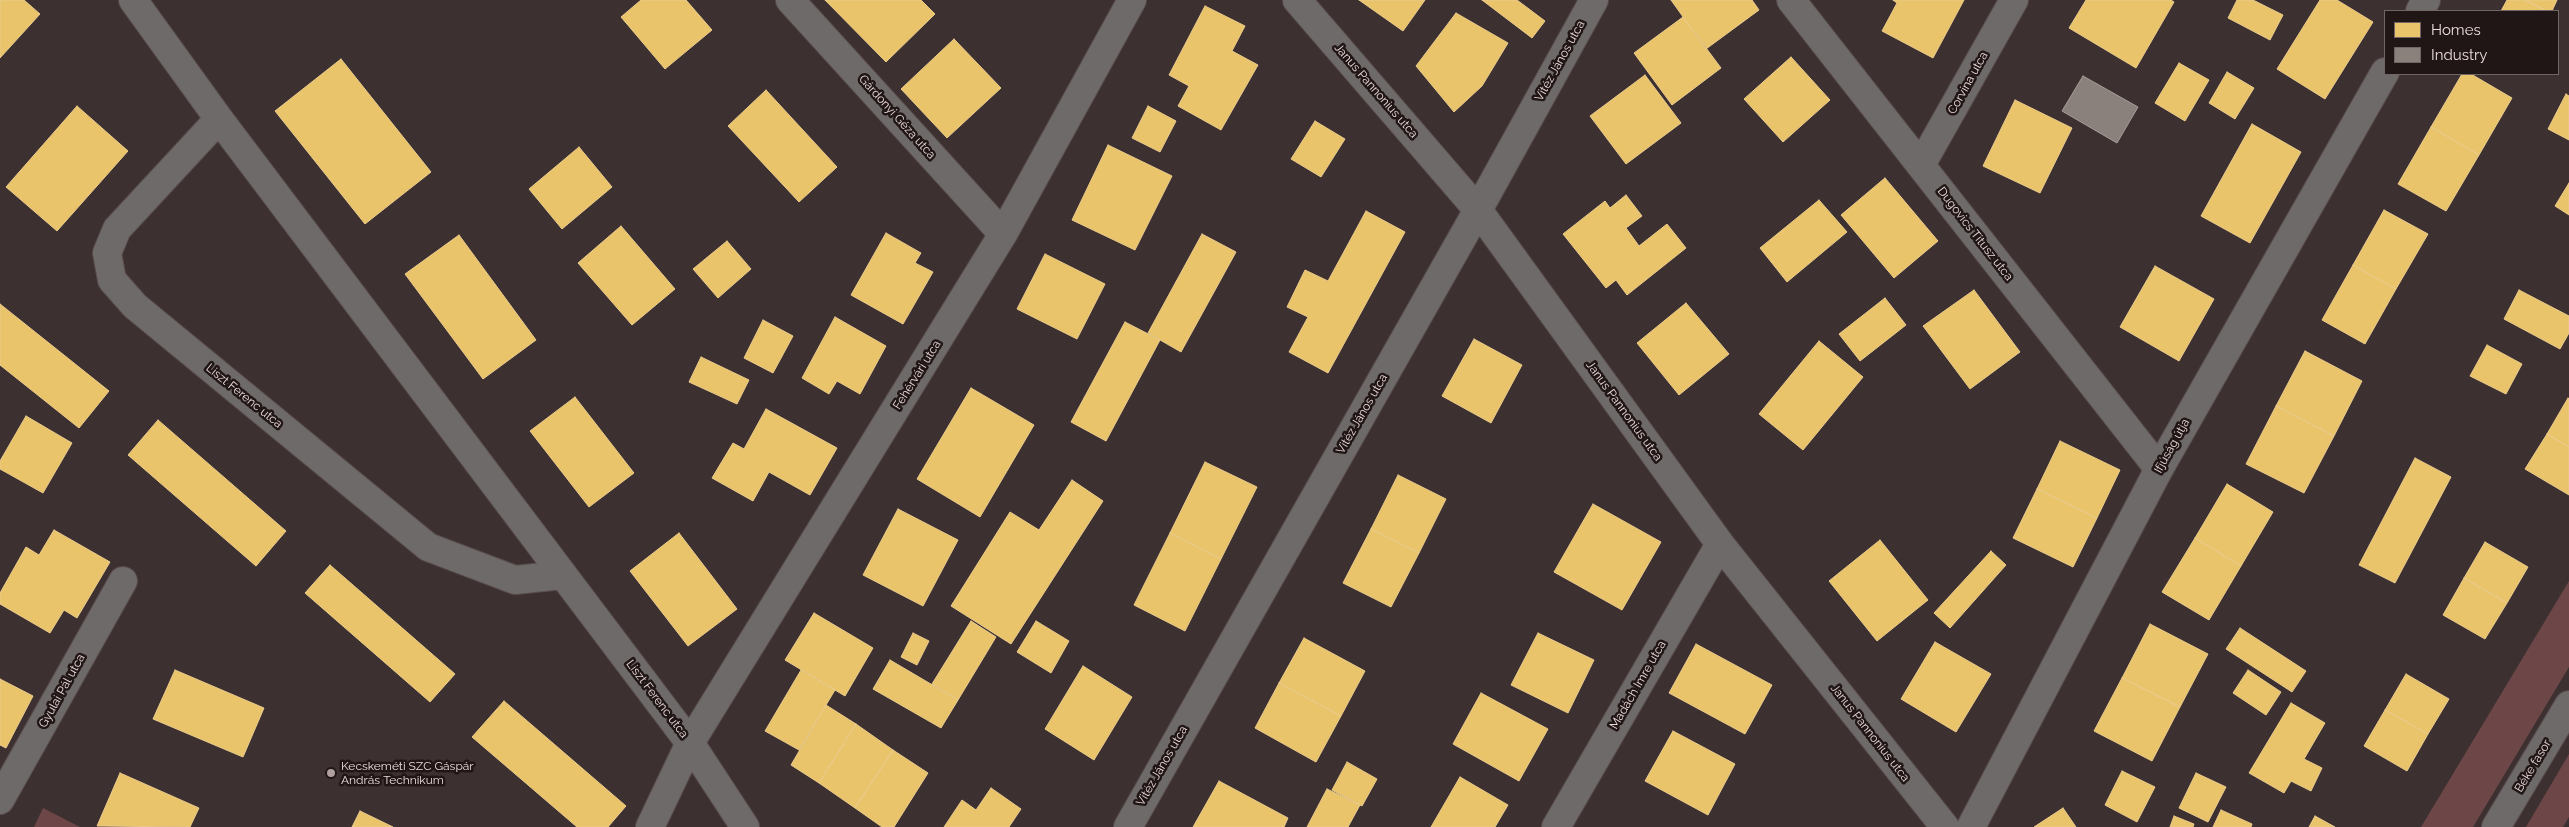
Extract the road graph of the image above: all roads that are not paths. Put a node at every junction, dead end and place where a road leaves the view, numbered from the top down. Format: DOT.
graph roads {
  1 [pos="133,0"];
  2 [pos="790,0"];
  3 [pos="1132,0"];
  4 [pos="1297,0"];
  5 [pos="1594,0"];
  6 [pos="1791,0"];
  7 [pos="2014,0"];
  8 [pos="2384,74"];
  9 [pos="219,119"];
  10 [pos="1921,165"];
  11 [pos="1478,210"];
  12 [pos="1003,234"];
  13 [pos="2159,469"];
  14 [pos="1720,544"];
  15 [pos="563,575"];
  16 [pos="123,581"];
  17 [pos="2569,705"];
  18 [pos="690,743"];
  19 [pos="0,800"];
  20 [pos="650,827"];
  21 [pos="745,827"];
  22 [pos="1128,827"];
  23 [pos="1556,827"];
  24 [pos="1945,827"];
  25 [pos="1971,827"];
  26 [pos="2496,827"];
  1 -- 9 [label="street, Liszt Ferenc utca"];
  2 -- 12 [label="street, Gárdonyi Géza utca"];
  3 -- 12 [label="street, Fehérvári utca"];
  4 -- 11 [label="street, Janus Pannonius utca"];
  5 -- 11 [label="street, Vitéz János utca"];
  6 -- 10 [label="street, Dugovics Titusz utca"];
  7 -- 10 [label="street, Corvina utca"];
  8 -- 13 [label="street, Ifjúság útja"];
  9 -- 15 [label="street, Liszt Ferenc utca"];
  9 -- 15 [label="street, Liszt Ferenc utca"];
  10 -- 13 [label="street, Dugovics Titusz utca"];
  11 -- 14 [label="street, Janus Pannonius utca"];
  11 -- 22 [label="street, Vitéz János utca"];
  12 -- 18 [label="street, Fehérvári utca"];
  13 -- 25 [label="street, Ifjúság útja"];
  14 -- 23 [label="street, Madách Imre utca"];
  14 -- 24 [label="street, Janus Pannonius utca"];
  15 -- 18 [label="street, Liszt Ferenc utca"];
  16 -- 19 [label="street, Gyulai Pál utca"];
  17 -- 26 [label="street, Béke fasor"];
  18 -- 20 [label="street, Fehérvári utca"];
  18 -- 21 [label="street, Liszt Ferenc utca"];
}
